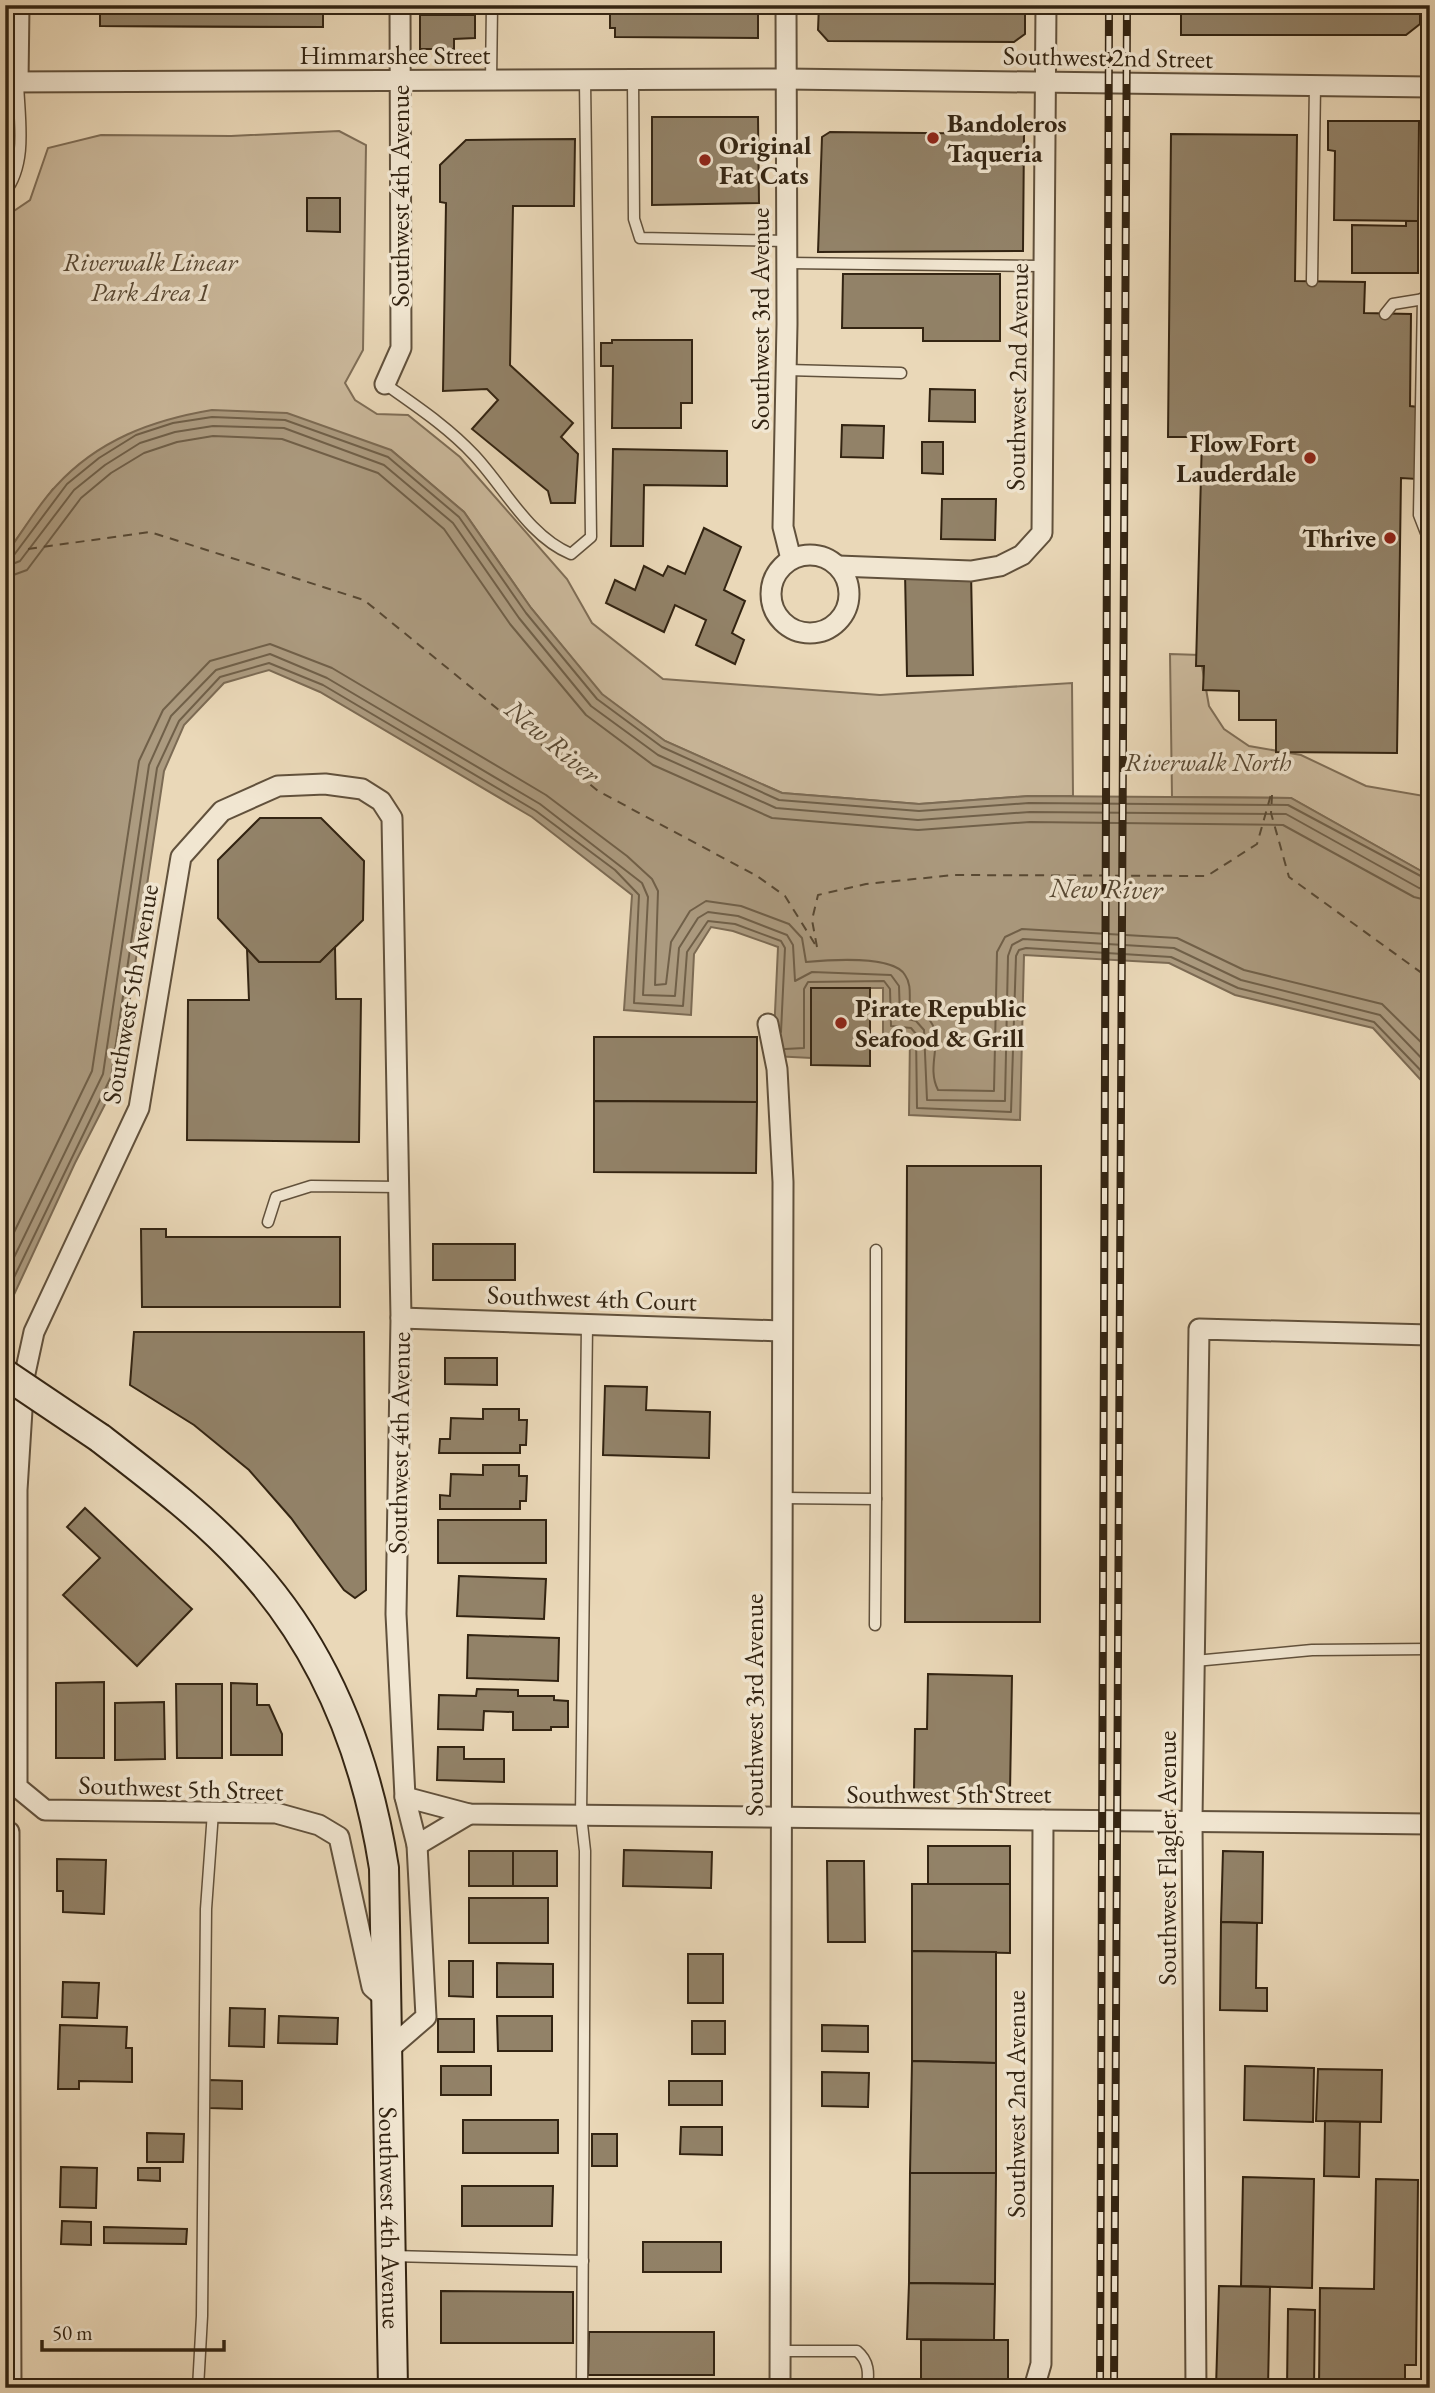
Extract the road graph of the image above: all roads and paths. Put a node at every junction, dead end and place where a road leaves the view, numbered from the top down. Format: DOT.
graph roads {
  1 [pos="19,5"];
  2 [pos="400,5"];
  3 [pos="492,5"];
  4 [pos="786,5"];
  5 [pos="1046,5"];
  6 [pos="786,79"];
  7 [pos="633,80"];
  8 [pos="491,81"];
  9 [pos="585,81"];
  10 [pos="12,82"];
  11 [pos="399,82"];
  12 [pos="1046,83"];
  13 [pos="1315,86"];
  14 [pos="1430,88"];
  15 [pos="5,192"];
  16 [pos="787,241"];
  17 [pos="787,263"];
  18 [pos="1044,266"];
  19 [pos="1311,281"];
  20 [pos="1426,298"];
  21 [pos="1385,314"];
  22 [pos="787,370"];
  23 [pos="901,373"];
  24 [pos="385,384"];
  25 [pos="1430,534"];
  26 [pos="791,559"];
  27 [pos="838,566"];
  28 [pos="392,818"];
  29 [pos="768,1024"];
  30 [pos="399,1187"];
  31 [pos="268,1222"];
  32 [pos="876,1250"];
  33 [pos="401,1318"];
  34 [pos="587,1325"];
  35 [pos="781,1331"];
  36 [pos="1430,1335"];
  37 [pos="5,1374"];
  38 [pos="781,1498"];
  39 [pos="876,1499"];
  40 [pos="875,1625"];
  41 [pos="1430,1649"];
  42 [pos="1195,1661"];
  43 [pos="18,1787"];
  44 [pos="405,1797"];
  45 [pos="213,1812"];
  46 [pos="469,1814"];
  47 [pos="581,1815"];
  48 [pos="780,1819"];
  49 [pos="1043,1820"];
  50 [pos="1192,1820"];
  51 [pos="1430,1824"];
  52 [pos="7,1832"];
  53 [pos="417,1845"];
  54 [pos="388,2001"];
  55 [pos="389,2049"];
  56 [pos="391,2256"];
  57 [pos="583,2261"];
  58 [pos="780,2351"];
  59 [pos="11,2388"];
  60 [pos="198,2388"];
  61 [pos="393,2388"];
  62 [pos="582,2388"];
  63 [pos="780,2388"];
  64 [pos="867,2388"];
  65 [pos="1034,2388"];
  66 [pos="1196,2388"];
  1 -- 10 [label="street"];
  2 -- 11 [label="street, Southwest 4th Avenue"];
  3 -- 8 [label="lane"];
  4 -- 6 [label="street, Southwest 3rd Avenue"];
  5 -- 12 [label="street, Southwest 2nd Avenue"];
  6 -- 7 [label="street, Himmarshee Street"];
  6 -- 12 [label="street, Southwest 2nd Street"];
  6 -- 16 [label="street, Southwest 3rd Avenue"];
  7 -- 9 [label="street, Himmarshee Street"];
  7 -- 16 [label="lane"];
  8 -- 9 [label="street, Himmarshee Street"];
  8 -- 11 [label="street, Himmarshee Street"];
  9 -- 24 [label="lane"];
  10 -- 11 [label="street, Himmarshee Street"];
  10 -- 15 [label="lane"];
  11 -- 24 [label="street, Southwest 4th Avenue"];
  12 -- 13 [label="street, Southwest 2nd Street"];
  12 -- 18 [label="street, Southwest 2nd Avenue"];
  13 -- 14 [label="street, Southwest 2nd Street"];
  13 -- 19 [label="lane"];
  16 -- 17 [label="street, Southwest 3rd Avenue"];
  17 -- 18 [label="lane"];
  17 -- 22 [label="street, Southwest 3rd Avenue"];
  18 -- 27 [label="street, Southwest 2nd Avenue"];
  20 -- 21 [label="lane"];
  20 -- 25 [label="lane"];
  22 -- 23 [label="lane"];
  22 -- 26 [label="street, Southwest 3rd Avenue"];
  26 -- 27 [label="street"];
  26 -- 27 [label="street"];
  28 -- 30 [label="street, Southwest 4th Avenue"];
  28 -- 43 [label="street, Southwest 5th Avenue"];
  29 -- 35 [label="street, Southwest 3rd Avenue"];
  30 -- 31 [label="lane"];
  30 -- 33 [label="street, Southwest 4th Avenue"];
  32 -- 39 [label="lane"];
  33 -- 34 [label="street, Southwest 4th Court"];
  33 -- 44 [label="street, Southwest 4th Avenue"];
  34 -- 35 [label="street, Southwest 4th Court"];
  34 -- 47 [label="lane"];
  35 -- 38 [label="street, Southwest 3rd Avenue"];
  36 -- 42 [label="street, Southwest Flagler Avenue"];
  37 -- 54 [label="main road, Southwest 4th Avenue, bridge"];
  38 -- 39 [label="lane"];
  38 -- 48 [label="street, Southwest 3rd Avenue"];
  39 -- 40 [label="lane"];
  41 -- 42 [label="lane"];
  42 -- 50 [label="street, Southwest Flagler Avenue"];
  43 -- 45 [label="street, Southwest 5th Street"];
  44 -- 46 [label="street, Southwest 5th Street"];
  44 -- 53 [label="street, Southwest 4th Avenue"];
  45 -- 54 [label="street, Southwest 5th Street"];
  45 -- 60 [label="lane"];
  46 -- 47 [label="street, Southwest 5th Street"];
  46 -- 53 [label="street"];
  47 -- 48 [label="street, Southwest 5th Street"];
  47 -- 57 [label="lane"];
  48 -- 49 [label="street, Southwest 5th Street"];
  48 -- 58 [label="street, Southwest 3rd Avenue"];
  49 -- 50 [label="street, Southwest 5th Street"];
  49 -- 65 [label="street, Southwest 2nd Avenue"];
  50 -- 51 [label="street, Southwest 5th Street"];
  50 -- 66 [label="street, Southwest Flagler Avenue"];
  52 -- 59 [label="street"];
  53 -- 55 [label="street, Southwest 4th Avenue"];
  54 -- 55 [label="main road, Southwest 4th Avenue"];
  55 -- 56 [label="main road, Southwest 4th Avenue"];
  56 -- 57 [label="lane"];
  56 -- 61 [label="main road, Southwest 4th Avenue"];
  57 -- 62 [label="lane"];
  58 -- 63 [label="street, Southwest 3rd Avenue"];
  58 -- 64 [label="lane"];
}
